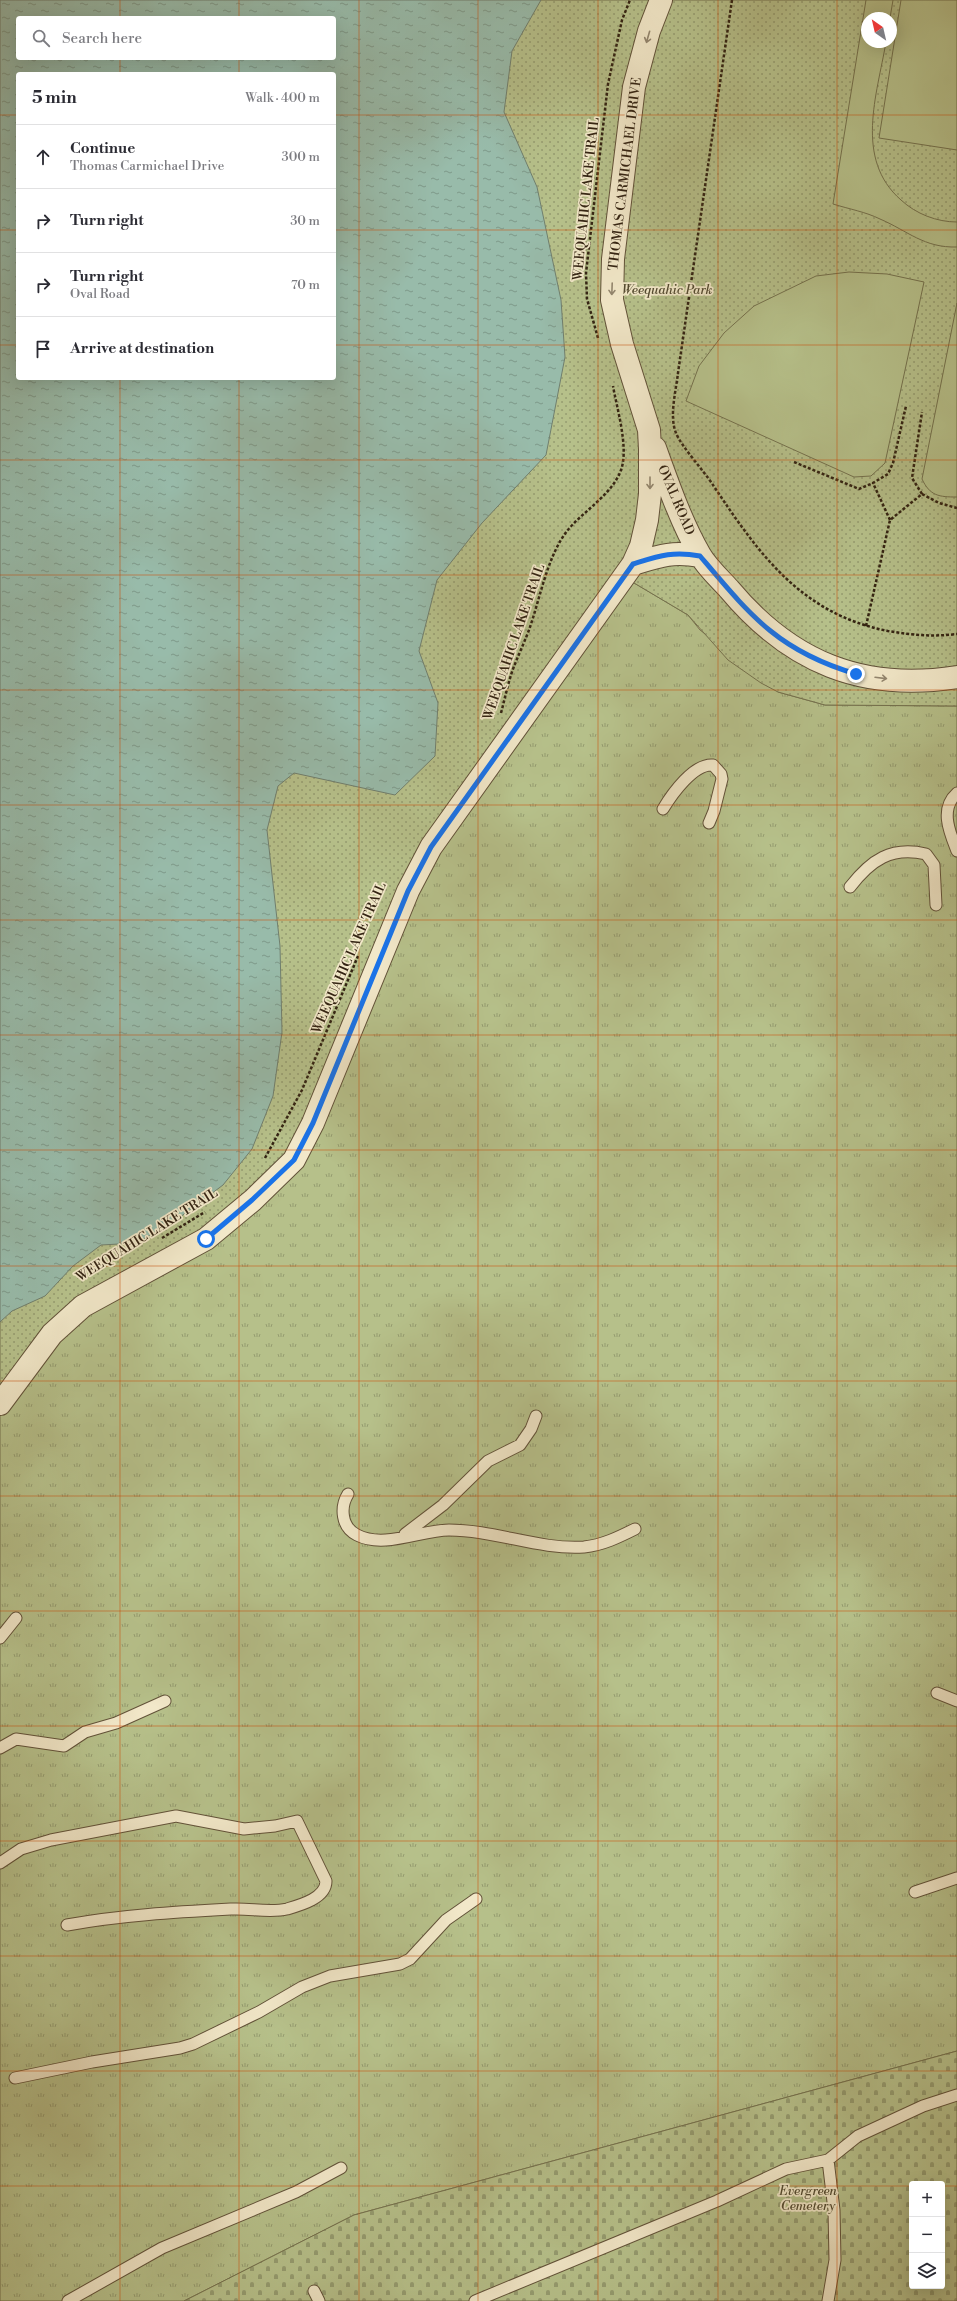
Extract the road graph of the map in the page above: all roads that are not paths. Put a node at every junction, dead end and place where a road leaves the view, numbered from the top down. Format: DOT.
graph roads {
  1 [pos="661,0"];
  2 [pos="649,430"];
  3 [pos="700,556"];
  4 [pos="633,564"];
  5 [pos="957,677"];
  6 [pos="957,793"];
  7 [pos="663,809"];
  8 [pos="709,823"];
  9 [pos="957,851"];
  10 [pos="850,887"];
  11 [pos="936,904"];
  12 [pos="0,1404"];
  13 [pos="536,1416"];
  14 [pos="348,1494"];
  15 [pos="636,1529"];
  16 [pos="401,1536"];
  17 [pos="16,1618"];
  18 [pos="0,1638"];
  19 [pos="937,1693"];
  20 [pos="165,1700"];
  21 [pos="957,1701"];
  22 [pos="0,1748"];
  23 [pos="0,1863"];
  24 [pos="957,1878"];
  25 [pos="914,1892"];
  26 [pos="476,1899"];
  27 [pos="67,1925"];
  28 [pos="15,2078"];
  29 [pos="957,2095"];
  30 [pos="828,2160"];
  31 [pos="341,2168"];
  32 [pos="68,2301"];
  33 [pos="475,2301"];
  34 [pos="828,2301"];
  1 -- 2 [label="street, THOMAS CARMICHAEL DRIVE, one-way"];
  2 -- 3 [label="street, OVAL ROAD"];
  2 -- 4 [label="street, THOMAS CARMICHAEL DRIVE, one-way"];
  3 -- 4 [label="street"];
  3 -- 5 [label="street, OVAL ROAD, one-way"];
  4 -- 12 [label="street, THOMAS CARMICHAEL DRIVE"];
  6 -- 9 [label="lane"];
  7 -- 8 [label="lane"];
  10 -- 11 [label="lane"];
  13 -- 16 [label="lane"];
  14 -- 16 [label="lane"];
  15 -- 16 [label="lane"];
  17 -- 18 [label="lane"];
  19 -- 21 [label="lane"];
  20 -- 22 [label="lane"];
  23 -- 27 [label="lane"];
  24 -- 25 [label="lane"];
  26 -- 28 [label="lane"];
  29 -- 30 [label="lane"];
  30 -- 33 [label="lane"];
  30 -- 34 [label="lane"];
  31 -- 32 [label="lane"];
}
